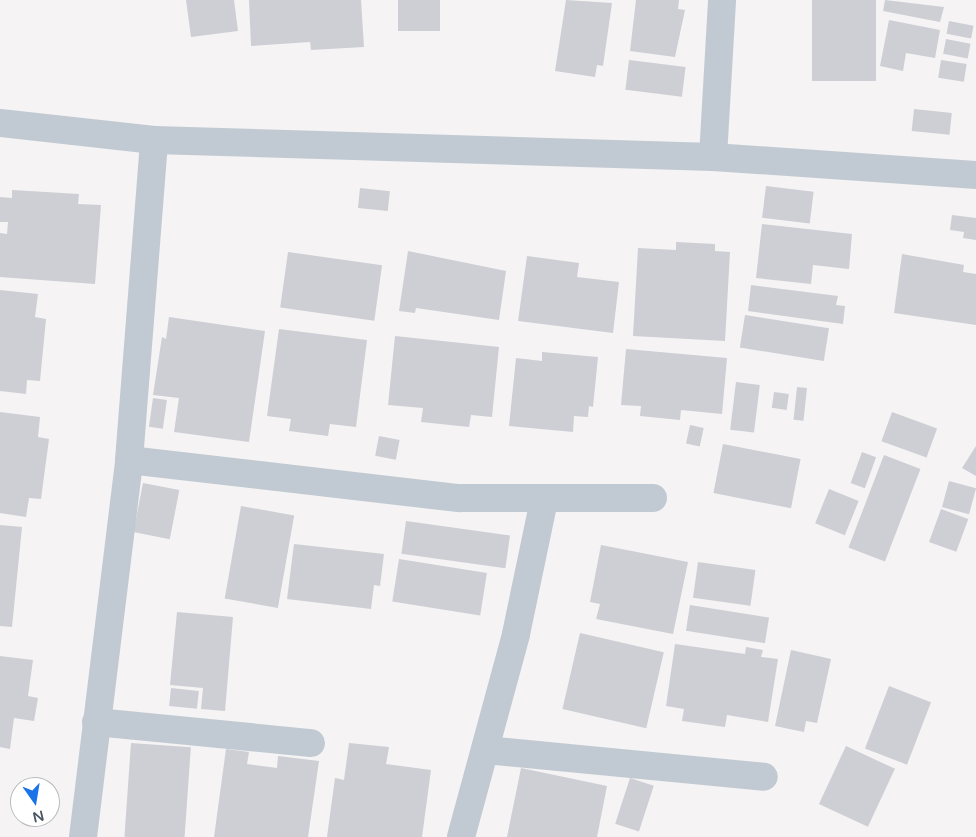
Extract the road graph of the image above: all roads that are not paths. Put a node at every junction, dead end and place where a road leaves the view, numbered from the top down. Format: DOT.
graph roads {
  1 [pos="722,0"];
  2 [pos="0,124"];
  3 [pos="154,140"];
  4 [pos="712,157"];
  5 [pos="976,175"];
  6 [pos="129,460"];
  7 [pos="653,498"];
  8 [pos="544,500"];
  9 [pos="96,722"];
  10 [pos="312,743"];
  11 [pos="486,750"];
  12 [pos="764,777"];
  13 [pos="83,837"];
  14 [pos="461,837"];
  1 -- 4 [label="street"];
  2 -- 3 [label="street"];
  3 -- 4 [label="street"];
  3 -- 6 [label="street"];
  4 -- 5 [label="street"];
  6 -- 8 [label="street"];
  6 -- 9 [label="street"];
  7 -- 8 [label="street"];
  8 -- 11 [label="street"];
  9 -- 10 [label="street"];
  9 -- 13 [label="street"];
  11 -- 12 [label="street"];
  11 -- 14 [label="street"];
}
